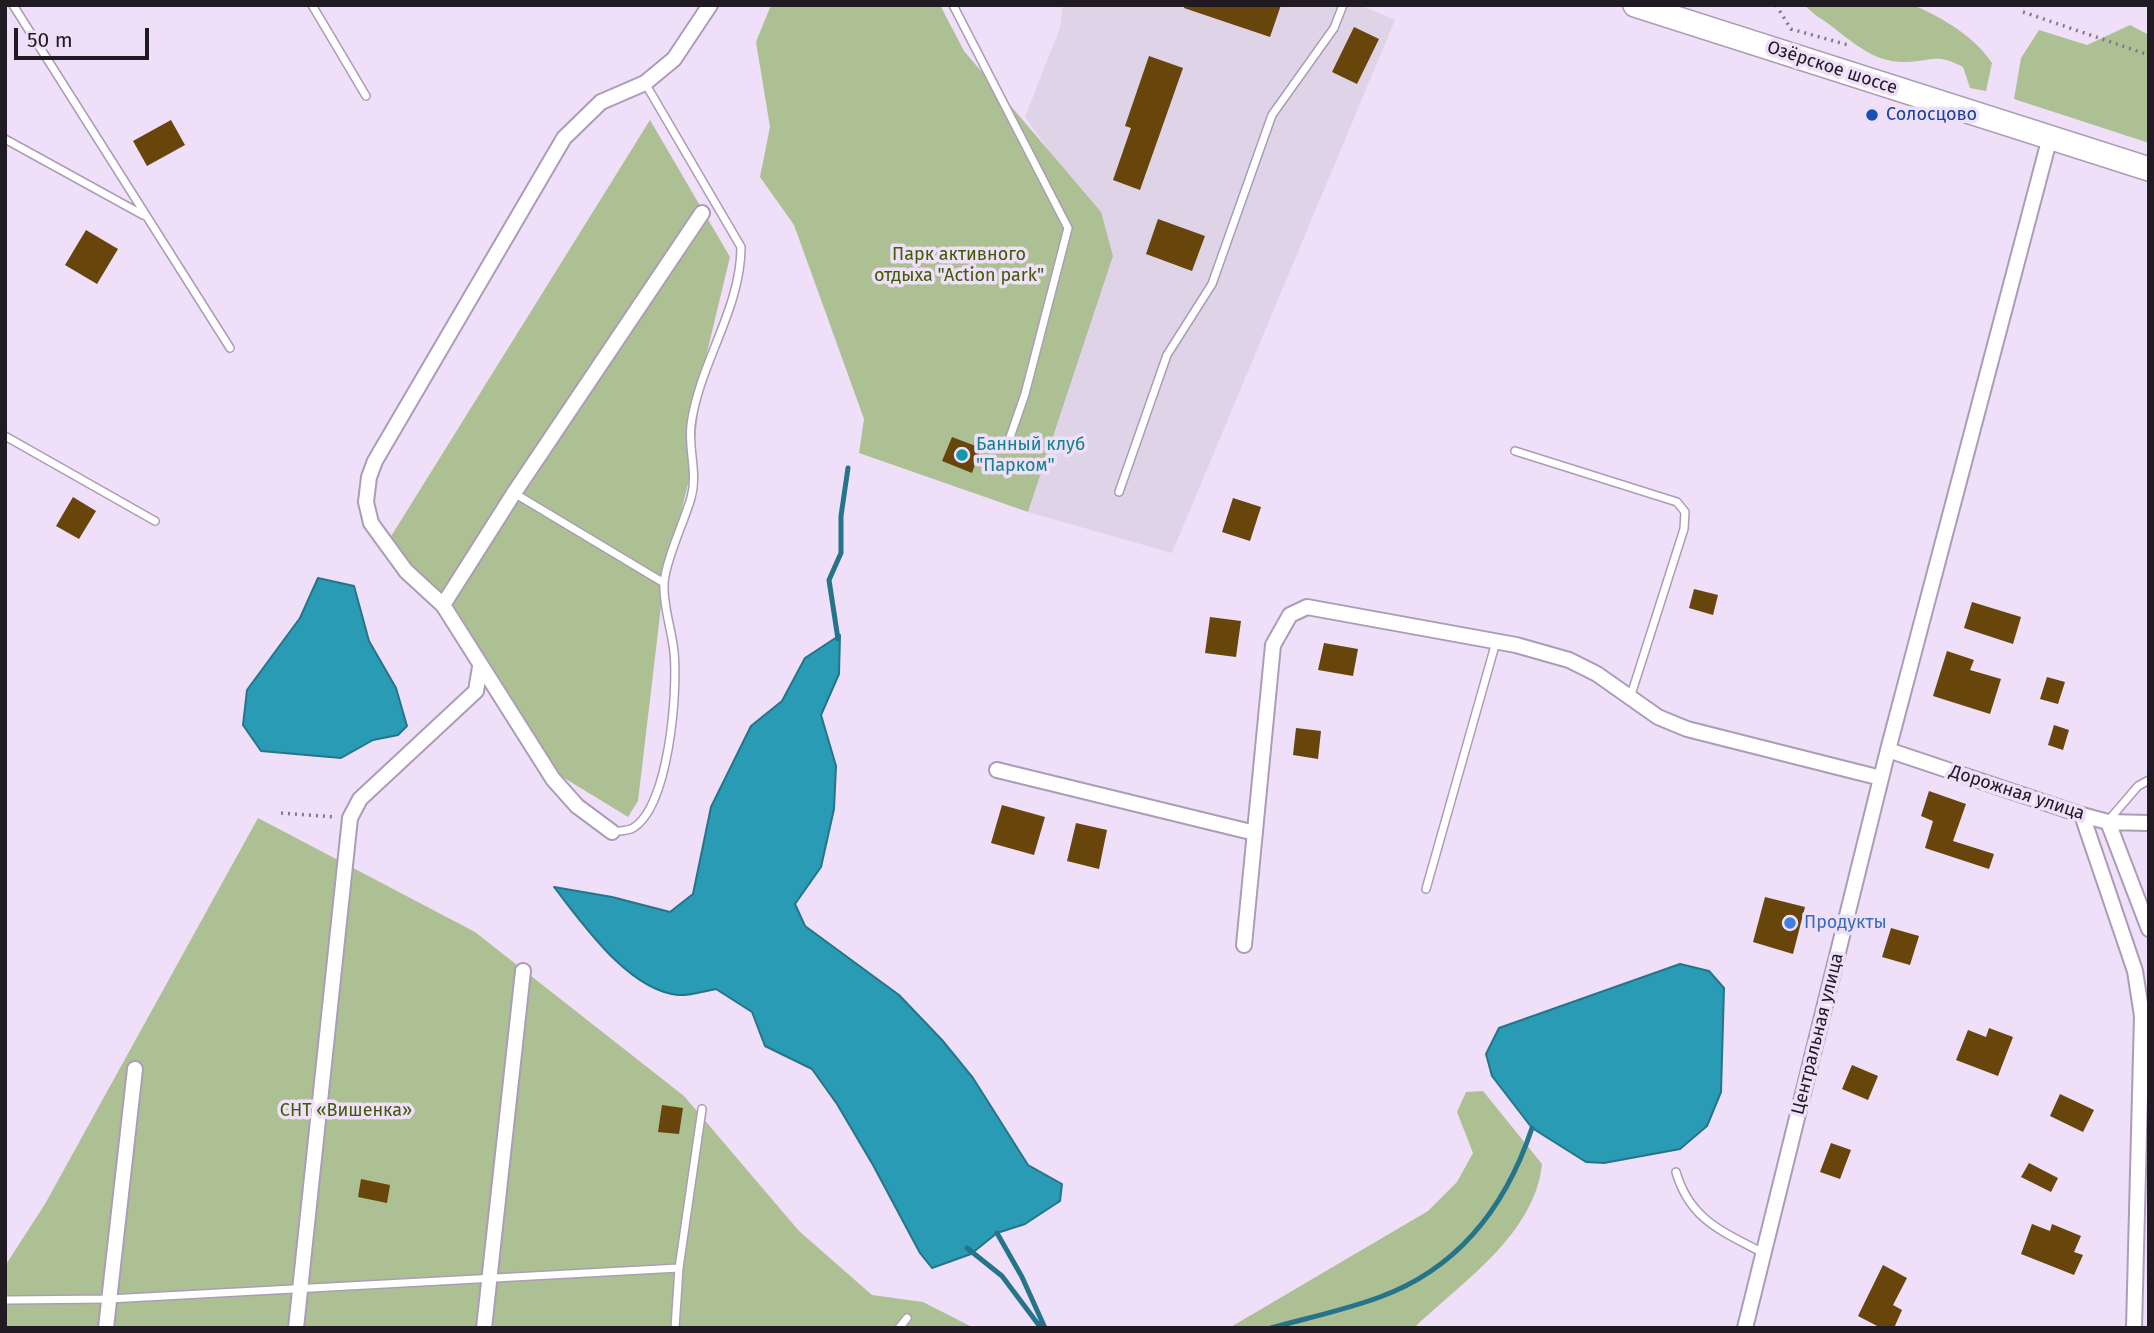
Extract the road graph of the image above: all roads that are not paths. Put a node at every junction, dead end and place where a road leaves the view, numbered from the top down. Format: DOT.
graph roads {
  1 [pos="13,5"];
  2 [pos="312,5"];
  3 [pos="710,5"];
  4 [pos="953,5"];
  5 [pos="1343,5"];
  6 [pos="1635,5"];
  7 [pos="645,83"];
  8 [pos="366,96"];
  9 [pos="2050,137"];
  10 [pos="5,139"];
  11 [pos="2149,169"];
  12 [pos="702,213"];
  13 [pos="145,216"];
  14 [pos="230,348"];
  15 [pos="5,436"];
  16 [pos="1008,443"];
  17 [pos="1515,451"];
  18 [pos="1119,492"];
  19 [pos="514,493"];
  20 [pos="155,521"];
  21 [pos="664,583"];
  22 [pos="443,605"];
  23 [pos="1496,642"];
  24 [pos="480,667"];
  25 [pos="1630,699"];
  26 [pos="1888,750"];
  27 [pos="997,770"];
  28 [pos="1881,778"];
  29 [pos="2149,780"];
  30 [pos="2082,815"];
  31 [pos="2108,822"];
  32 [pos="2149,823"];
  33 [pos="612,832"];
  34 [pos="1255,833"];
  35 [pos="1426,889"];
  36 [pos="2149,929"];
  37 [pos="1244,945"];
  38 [pos="523,971"];
  39 [pos="135,1069"];
  40 [pos="702,1109"];
  41 [pos="1676,1172"];
  42 [pos="1763,1253"];
  43 [pos="679,1268"];
  44 [pos="488,1279"];
  45 [pos="300,1288"];
  46 [pos="109,1299"];
  47 [pos="7,1300"];
  48 [pos="907,1318"];
  49 [pos="106,1328"];
  50 [pos="296,1328"];
  51 [pos="484,1328"];
  52 [pos="675,1328"];
  53 [pos="899,1328"];
  54 [pos="1745,1328"];
  55 [pos="2134,1328"];
  1 -- 13 [label="lane"];
  2 -- 8 [label="lane"];
  3 -- 7 [label="street"];
  4 -- 16 [label="lane"];
  5 -- 18 [label="lane"];
  6 -- 9 [label="main road, Озёрское шоссе"];
  7 -- 21 [label="lane"];
  7 -- 22 [label="street"];
  9 -- 11 [label="main road, Озёрское шоссе"];
  9 -- 26 [label="street, Центральная улица"];
  10 -- 13 [label="lane"];
  12 -- 19 [label="street"];
  13 -- 14 [label="lane"];
  15 -- 20 [label="lane"];
  17 -- 25 [label="lane"];
  19 -- 21 [label="lane"];
  19 -- 22 [label="street"];
  21 -- 33 [label="lane"];
  22 -- 24 [label="street"];
  23 -- 25 [label="street"];
  23 -- 34 [label="street"];
  23 -- 35 [label="lane"];
  24 -- 33 [label="street"];
  24 -- 45 [label="street"];
  25 -- 28 [label="street"];
  26 -- 28 [label="street, Центральная улица"];
  26 -- 30 [label="street, Дорожная улица"];
  27 -- 34 [label="street"];
  28 -- 42 [label="street, Центральная улица"];
  29 -- 31 [label="lane"];
  30 -- 31 [label="street, Дорожная улица"];
  30 -- 55 [label="street"];
  31 -- 32 [label="street, Дорожная улица"];
  31 -- 36 [label="street"];
  34 -- 37 [label="street"];
  38 -- 44 [label="street"];
  39 -- 46 [label="street"];
  40 -- 43 [label="lane"];
  41 -- 42 [label="lane"];
  42 -- 54 [label="street, Центральная улица"];
  43 -- 44 [label="lane"];
  43 -- 52 [label="lane"];
  44 -- 45 [label="lane"];
  44 -- 51 [label="street"];
  45 -- 46 [label="lane"];
  45 -- 50 [label="street"];
  46 -- 47 [label="lane"];
  46 -- 49 [label="street"];
  48 -- 53 [label="lane"];
}
